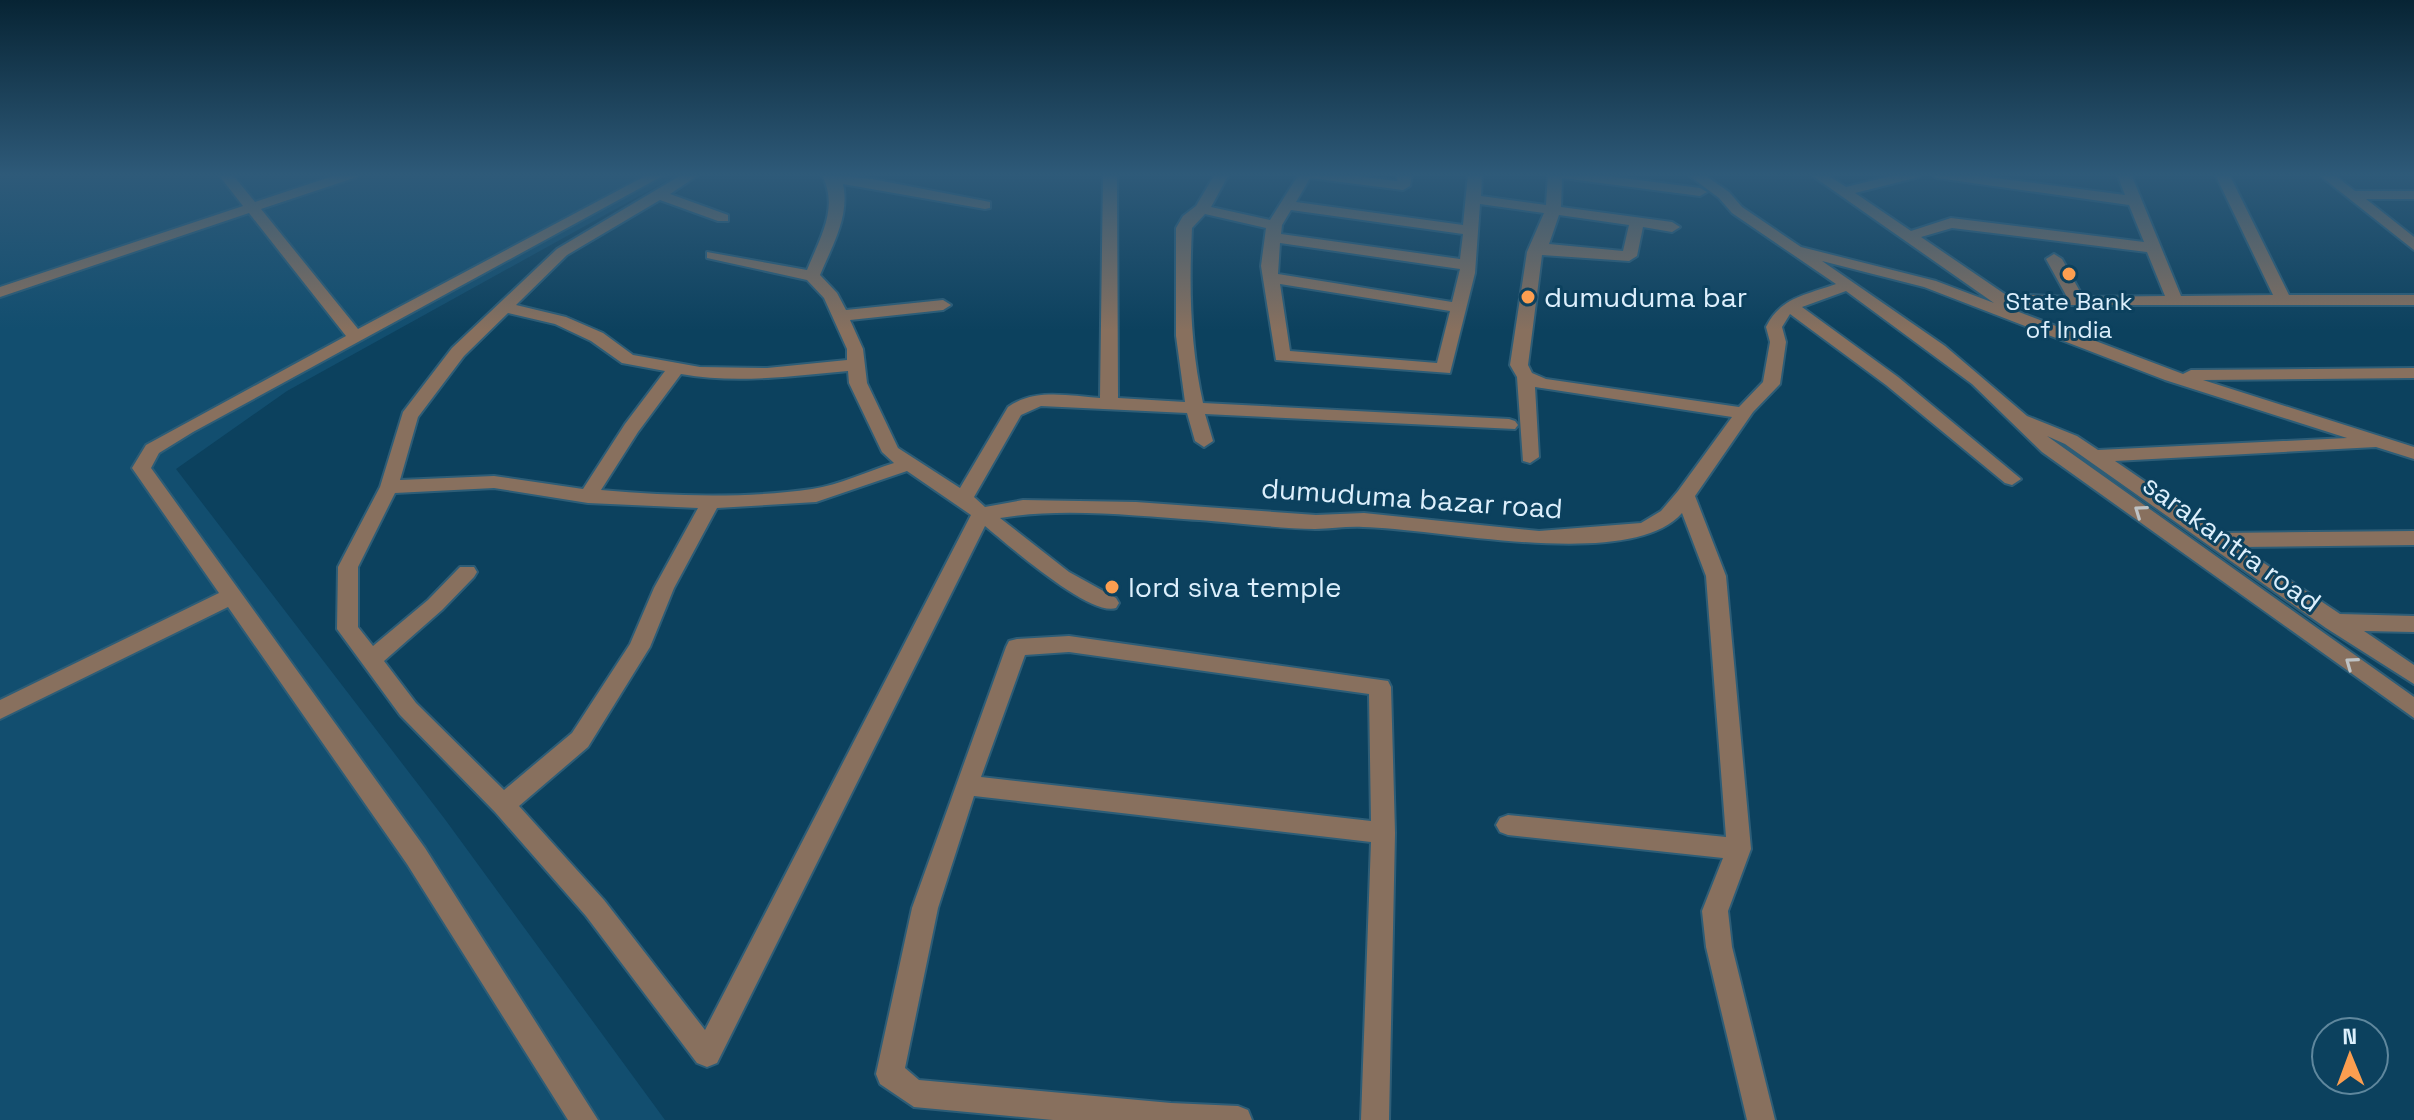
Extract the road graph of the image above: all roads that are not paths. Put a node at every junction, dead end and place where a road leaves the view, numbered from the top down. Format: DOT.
graph roads {
  1 [pos="195,226"];
  2 [pos="267,226"];
  3 [pos="574,226"];
  4 [pos="598,226"];
  5 [pos="830,226"];
  6 [pos="1110,226"];
  7 [pos="1185,226"];
  8 [pos="1259,226"];
  9 [pos="1277,226"];
  10 [pos="1461,226"];
  11 [pos="1471,226"];
  12 [pos="1547,226"];
  13 [pos="1636,226"];
  14 [pos="1667,226"];
  15 [pos="1760,226"];
  16 [pos="1895,226"];
  17 [pos="1940,226"];
  18 [pos="1978,226"];
  19 [pos="2146,226"];
  20 [pos="2247,226"];
  21 [pos="2390,226"];
  22 [pos="1672,227"];
  23 [pos="1274,231"];
  24 [pos="1471,231"];
  25 [pos="1909,236"];
  26 [pos="2414,245"];
  27 [pos="1790,247"];
  28 [pos="2155,248"];
  29 [pos="1539,249"];
  30 [pos="712,255"];
  31 [pos="2054,259"];
  32 [pos="1467,265"];
  33 [pos="812,276"];
  34 [pos="1271,278"];
  35 [pos="1847,285"];
  36 [pos="0,292"];
  37 [pos="2283,300"];
  38 [pos="2414,300"];
  39 [pos="2175,301"];
  40 [pos="2078,302"];
  41 [pos="943,305"];
  42 [pos="1790,306"];
  43 [pos="2003,306"];
  44 [pos="505,308"];
  45 [pos="1459,308"];
  46 [pos="840,316"];
  47 [pos="355,336"];
  48 [pos="856,365"];
  49 [pos="676,368"];
  50 [pos="2414,373"];
  51 [pos="2171,376"];
  52 [pos="1526,377"];
  53 [pos="1109,404"];
  54 [pos="1194,410"];
  55 [pos="1744,413"];
  56 [pos="2021,418"];
  57 [pos="1509,425"];
  58 [pos="1204,441"];
  59 [pos="2385,442"];
  60 [pos="2414,443"];
  61 [pos="2414,453"];
  62 [pos="2094,456"];
  63 [pos="1530,457"];
  64 [pos="910,464"];
  65 [pos="2012,479"];
  66 [pos="389,487"];
  67 [pos="588,496"];
  68 [pos="1685,496"];
  69 [pos="963,499"];
  70 [pos="711,501"];
  71 [pos="981,514"];
  72 [pos="2414,538"];
  73 [pos="2215,540"];
  74 [pos="467,572"];
  75 [pos="234,595"];
  76 [pos="1109,603"];
  77 [pos="2333,622"];
  78 [pos="2414,624"];
  79 [pos="371,660"];
  80 [pos="2414,676"];
  81 [pos="2414,709"];
  82 [pos="0,710"];
  83 [pos="966,785"];
  84 [pos="503,805"];
  85 [pos="1508,825"];
  86 [pos="1383,833"];
  87 [pos="1739,849"];
  88 [pos="584,1120"];
  89 [pos="1238,1120"];
  90 [pos="1375,1120"];
  91 [pos="1761,1120"];
  1 -- 36 [label="street"];
  2 -- 47 [label="street"];
  3 -- 47 [label="street"];
  4 -- 44 [label="street"];
  5 -- 33 [label="street"];
  6 -- 53 [label="street"];
  7 -- 54 [label="street"];
  8 -- 23 [label="street"];
  9 -- 23 [label="street"];
  10 -- 24 [label="street"];
  11 -- 24 [label="street"];
  12 -- 29 [label="street"];
  13 -- 29 [label="street"];
  14 -- 22 [label="street"];
  15 -- 27 [label="street"];
  16 -- 25 [label="street"];
  17 -- 25 [label="street"];
  18 -- 28 [label="street"];
  19 -- 28 [label="street"];
  20 -- 37 [label="street"];
  21 -- 26 [label="street"];
  23 -- 32 [label="street"];
  23 -- 34 [label="street"];
  24 -- 32 [label="street"];
  25 -- 43 [label="street"];
  27 -- 35 [label="street"];
  27 -- 43 [label="street"];
  28 -- 39 [label="street"];
  29 -- 52 [label="street"];
  30 -- 33 [label="street"];
  31 -- 40 [label="street"];
  32 -- 45 [label="street"];
  33 -- 46 [label="street"];
  34 -- 45 [label="street"];
  34 -- 45 [label="street"];
  35 -- 42 [label="street"];
  35 -- 56 [label="street, sarakantra road"];
  37 -- 38 [label="street"];
  37 -- 39 [label="street"];
  39 -- 40 [label="street"];
  40 -- 43 [label="street"];
  41 -- 46 [label="street"];
  42 -- 55 [label="street, dumuduma bazar road"];
  42 -- 65 [label="street"];
  43 -- 51 [label="street"];
  44 -- 49 [label="street"];
  44 -- 66 [label="street"];
  46 -- 48 [label="street"];
  47 -- 75 [label="street"];
  48 -- 49 [label="street"];
  48 -- 64 [label="street"];
  49 -- 67 [label="street"];
  50 -- 51 [label="street"];
  51 -- 59 [label="street"];
  52 -- 55 [label="street"];
  52 -- 63 [label="street"];
  53 -- 54 [label="street"];
  53 -- 69 [label="street"];
  54 -- 57 [label="street"];
  54 -- 58 [label="street"];
  55 -- 68 [label="street, dumuduma bazar road"];
  56 -- 62 [label="street, sarakantra road"];
  81 -- 56 [label="street, sarakantra road, one-way"];
  59 -- 60 [label="street"];
  59 -- 61 [label="street"];
  59 -- 62 [label="street"];
  62 -- 73 [label="street, sarakantra road"];
  64 -- 69 [label="street"];
  64 -- 70 [label="street"];
  66 -- 67 [label="street"];
  66 -- 79 [label="street"];
  67 -- 70 [label="street"];
  68 -- 71 [label="street, dumuduma bazar road"];
  68 -- 87 [label="street"];
  69 -- 71 [label="street"];
  70 -- 84 [label="street"];
  71 -- 76 [label="street"];
  71 -- 84 [label="street"];
  72 -- 73 [label="street"];
  73 -- 77 [label="street, sarakantra road"];
  74 -- 79 [label="street"];
  75 -- 82 [label="street"];
  75 -- 88 [label="street"];
  77 -- 78 [label="street"];
  77 -- 80 [label="street, sarakantra road"];
  79 -- 84 [label="street"];
  83 -- 86 [label="street"];
  83 -- 86 [label="street"];
  83 -- 89 [label="street"];
  85 -- 87 [label="street"];
  86 -- 90 [label="street"];
  87 -- 91 [label="street"];
}
